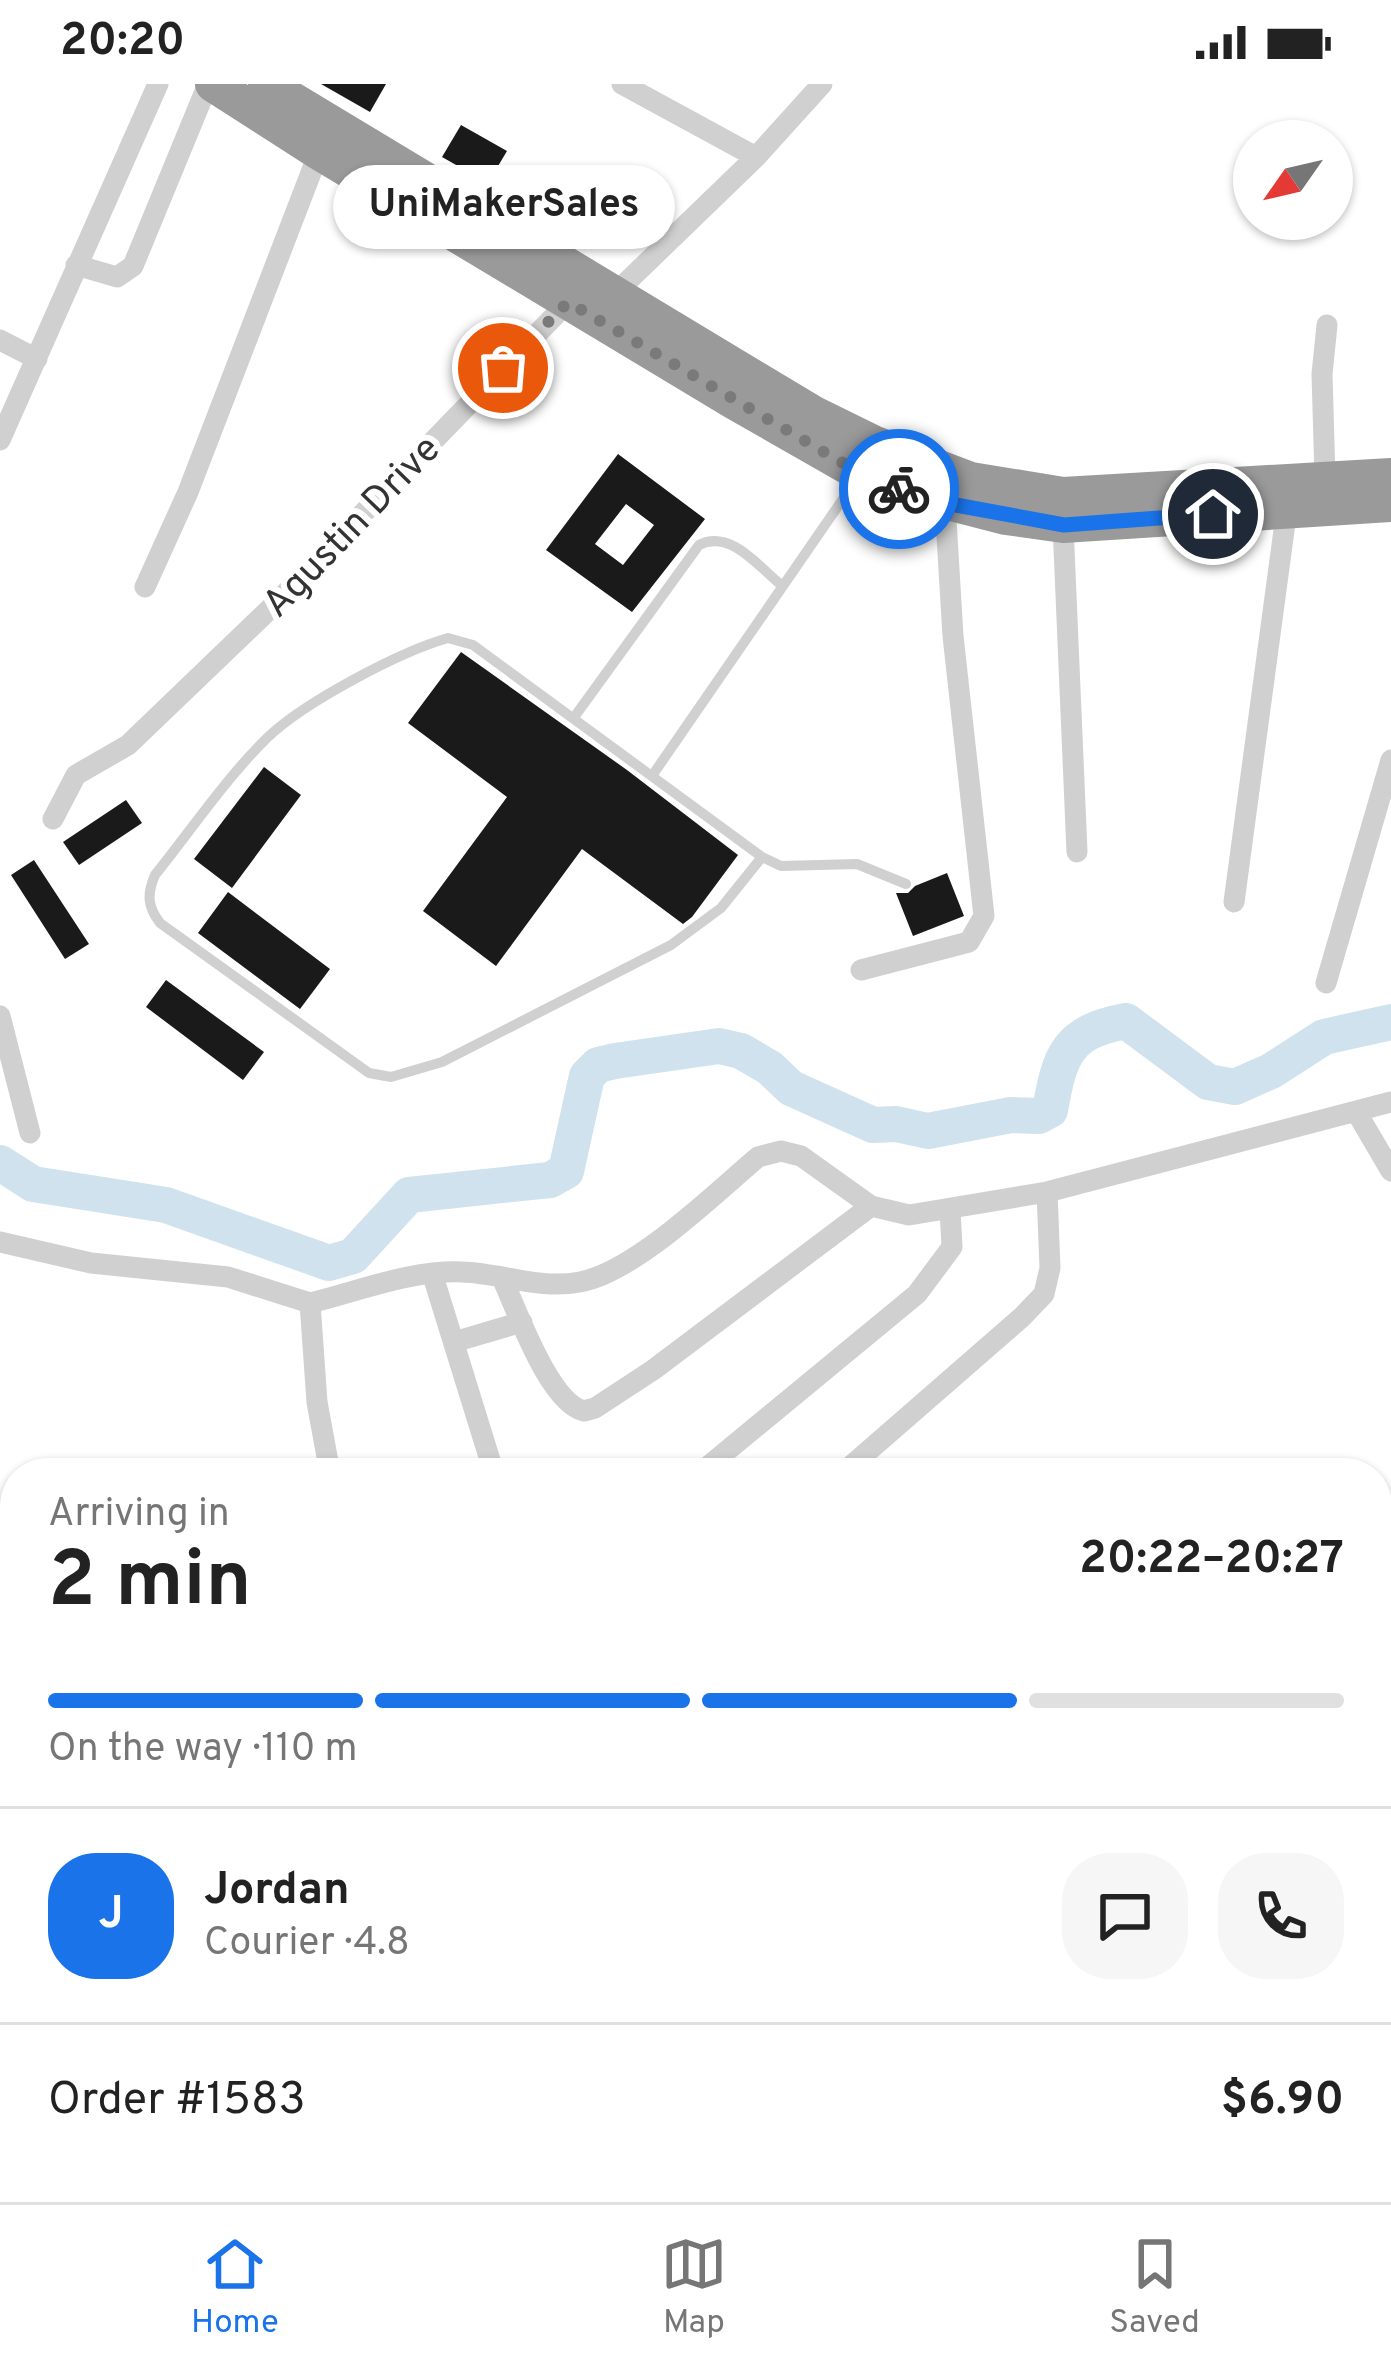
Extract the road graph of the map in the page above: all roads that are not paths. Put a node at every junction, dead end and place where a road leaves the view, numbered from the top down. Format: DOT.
graph roads {
  1 [pos="158,84"];
  2 [pos="211,84"];
  3 [pos="266,84"];
  4 [pos="822,84"];
  5 [pos="632,87"];
  6 [pos="319,152"];
  7 [pos="756,157"];
  8 [pos="76,265"];
  9 [pos="592,303"];
  10 [pos="1327,325"];
  11 [pos="0,340"];
  12 [pos="37,359"];
  13 [pos="0,440"];
  14 [pos="866,458"];
  15 [pos="1391,476"];
  16 [pos="1325,478"];
  17 [pos="945,503"];
  18 [pos="1391,504"];
  19 [pos="1287,508"];
  20 [pos="1064,525"];
  21 [pos="780,584"];
  22 [pos="145,586"];
  23 [pos="575,716"];
  24 [pos="1391,760"];
  25 [pos="654,773"];
  26 [pos="53,819"];
  27 [pos="1078,852"];
  28 [pos="763,857"];
  29 [pos="906,884"];
  30 [pos="1234,902"];
  31 [pos="861,970"];
  32 [pos="1326,983"];
  33 [pos="0,1016"];
  34 [pos="1391,1102"];
  35 [pos="1357,1113"];
  36 [pos="30,1133"];
  37 [pos="1391,1171"];
  38 [pos="1047,1192"];
  39 [pos="871,1206"];
  40 [pos="950,1210"];
  41 [pos="0,1241"];
  42 [pos="432,1273"];
  43 [pos="502,1278"];
  44 [pos="310,1303"];
  45 [pos="522,1322"];
  46 [pos="454,1342"];
  47 [pos="328,1458"];
  48 [pos="489,1458"];
  49 [pos="718,1458"];
  50 [pos="860,1458"];
  1 -- 8 [label="street"];
  2 -- 6 [label="highway"];
  2 -- 8 [label="street"];
  3 -- 9 [label="highway"];
  4 -- 7 [label="street, Agustin Drive"];
  5 -- 7 [label="street"];
  6 -- 9 [label="highway"];
  6 -- 22 [label="street"];
  7 -- 9 [label="street, Agustin Drive"];
  8 -- 12 [label="street"];
  9 -- 14 [label="highway"];
  9 -- 26 [label="street, Agustin Drive"];
  10 -- 16 [label="street"];
  11 -- 12 [label="street"];
  12 -- 13 [label="street"];
  14 -- 16 [label="highway"];
  14 -- 17 [label="highway"];
  14 -- 21 [label="lane"];
  15 -- 16 [label="highway"];
  17 -- 20 [label="highway"];
  17 -- 31 [label="street"];
  18 -- 19 [label="highway"];
  19 -- 20 [label="highway"];
  19 -- 30 [label="street"];
  20 -- 27 [label="street"];
  21 -- 23 [label="lane"];
  21 -- 25 [label="lane"];
  23 -- 25 [label="lane"];
  23 -- 28 [label="lane"];
  24 -- 32 [label="street"];
  25 -- 28 [label="lane"];
  28 -- 29 [label="lane"];
  33 -- 36 [label="street"];
  34 -- 35 [label="street"];
  35 -- 37 [label="street"];
  35 -- 38 [label="street"];
  38 -- 40 [label="street"];
  38 -- 50 [label="street"];
  39 -- 40 [label="street"];
  39 -- 43 [label="street"];
  39 -- 45 [label="street"];
  40 -- 49 [label="street"];
  41 -- 44 [label="street"];
  42 -- 43 [label="street"];
  42 -- 44 [label="street"];
  42 -- 46 [label="street"];
  43 -- 45 [label="street"];
  44 -- 47 [label="street"];
  45 -- 46 [label="street"];
  46 -- 48 [label="street"];
}
